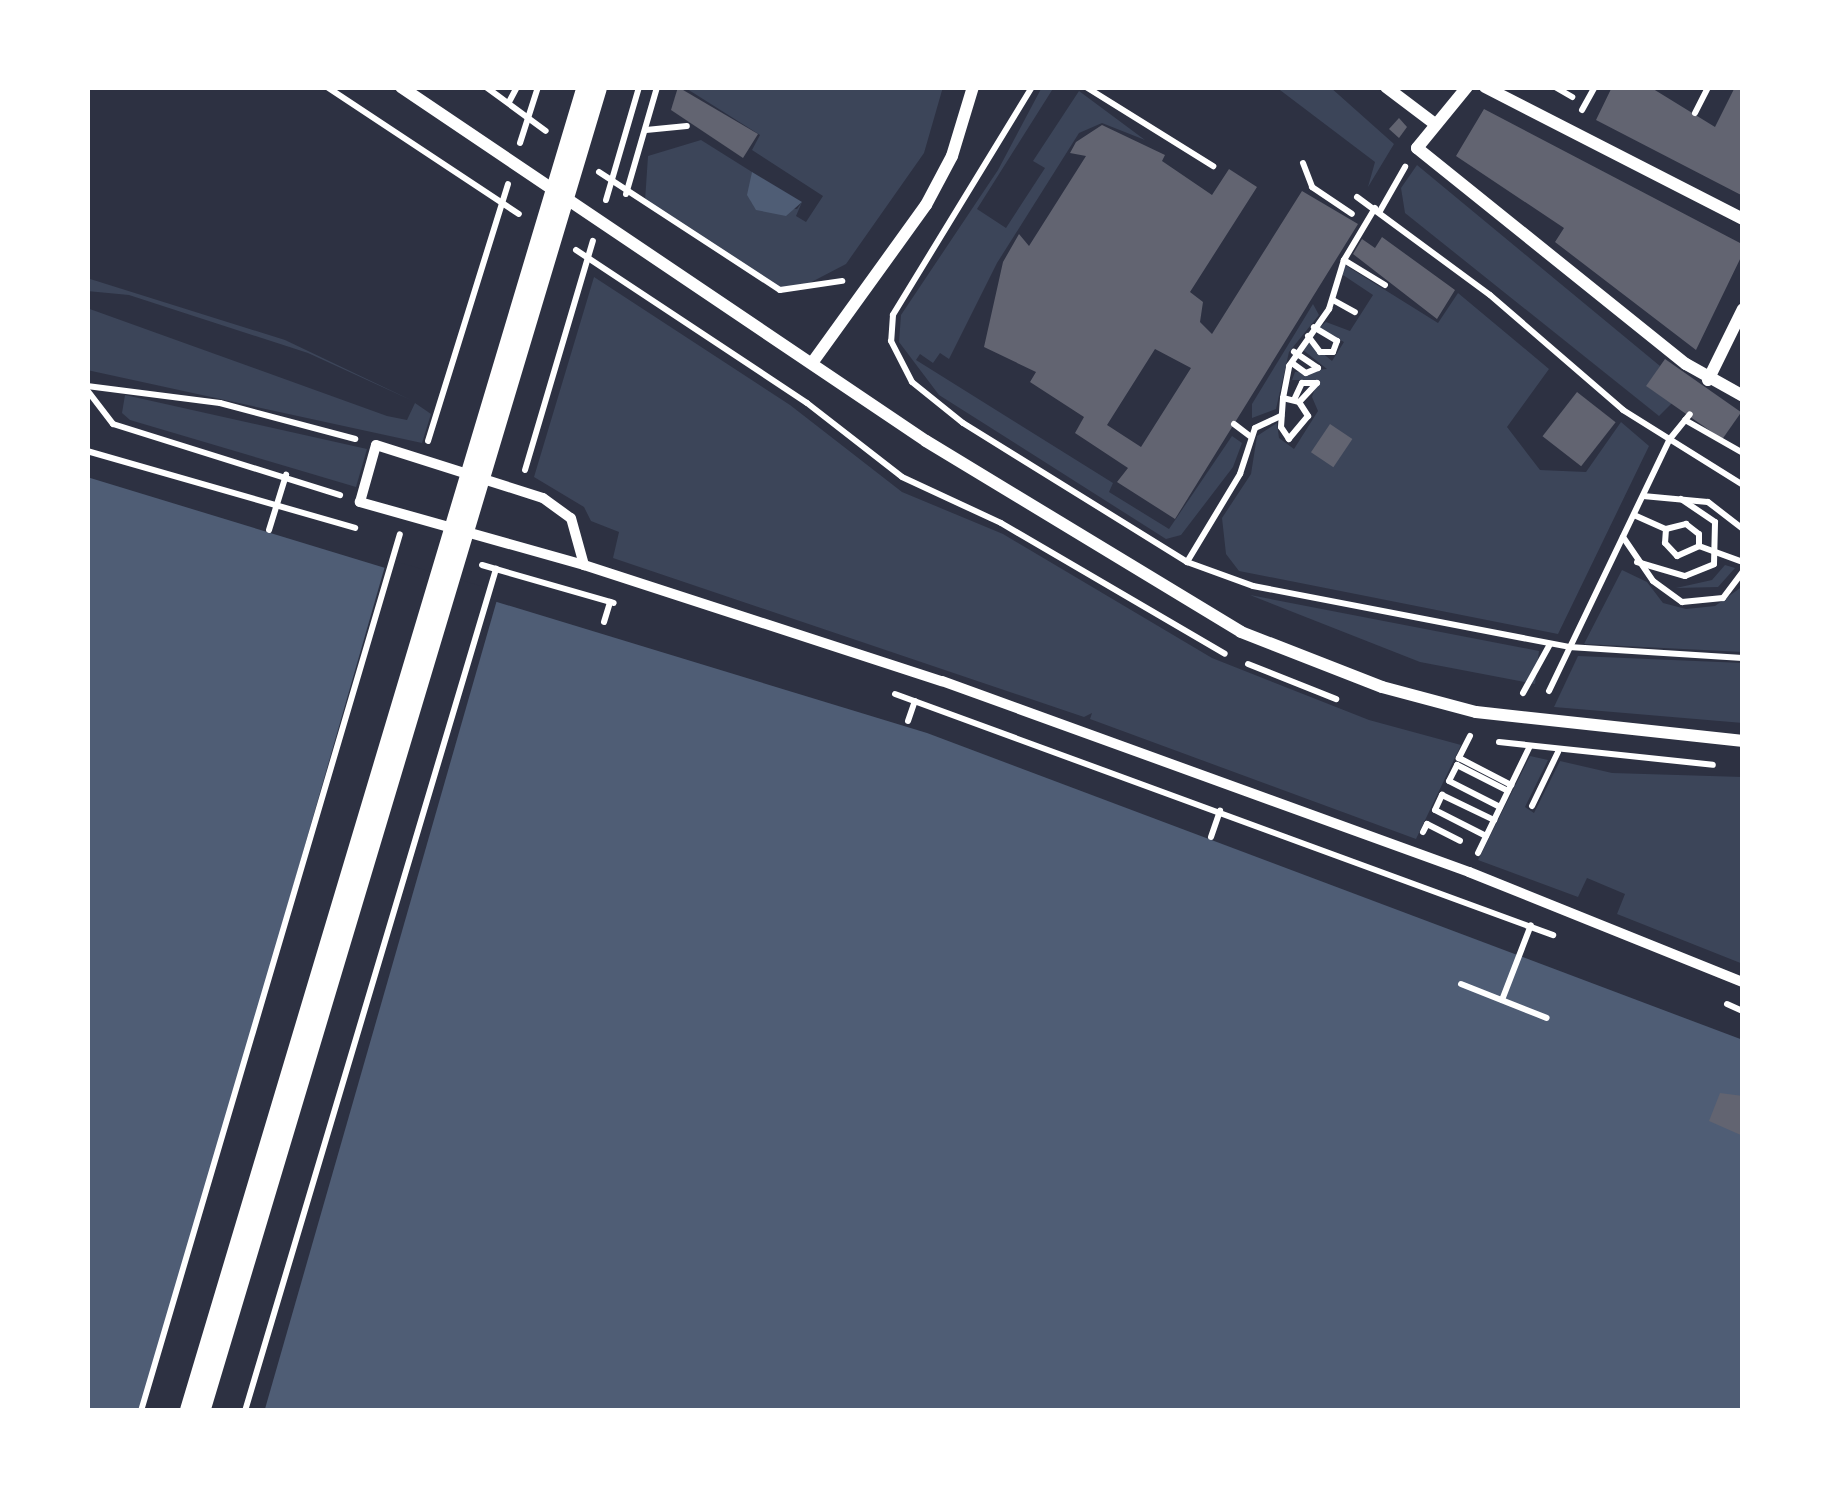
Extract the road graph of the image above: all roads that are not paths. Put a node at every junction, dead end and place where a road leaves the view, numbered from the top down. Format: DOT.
graph roads {
  1 [pos="401,87"];
  2 [pos="973,87"];
  3 [pos="1386,87"];
  4 [pos="1467,87"];
  5 [pos="1485,87"];
  6 [pos="591,90"];
  7 [pos="1435,124"];
  8 [pos="1743,219"];
  9 [pos="1743,309"];
  10 [pos="812,363"];
  11 [pos="1708,380"];
  12 [pos="1743,396"];
  13 [pos="584,565"];
  14 [pos="1743,741"];
  15 [pos="1743,982"];
  16 [pos="194,1411"];
  1 -- 10 [label="street"];
  2 -- 10 [label="street"];
  3 -- 7 [label="street"];
  4 -- 7 [label="street"];
  5 -- 8 [label="street"];
  6 -- 16 [label="main road"];
  7 -- 11 [label="street"];
  9 -- 11 [label="street"];
  10 -- 14 [label="street"];
  11 -- 12 [label="street"];
  13 -- 13 [label="street"];
  13 -- 15 [label="street"];
}
